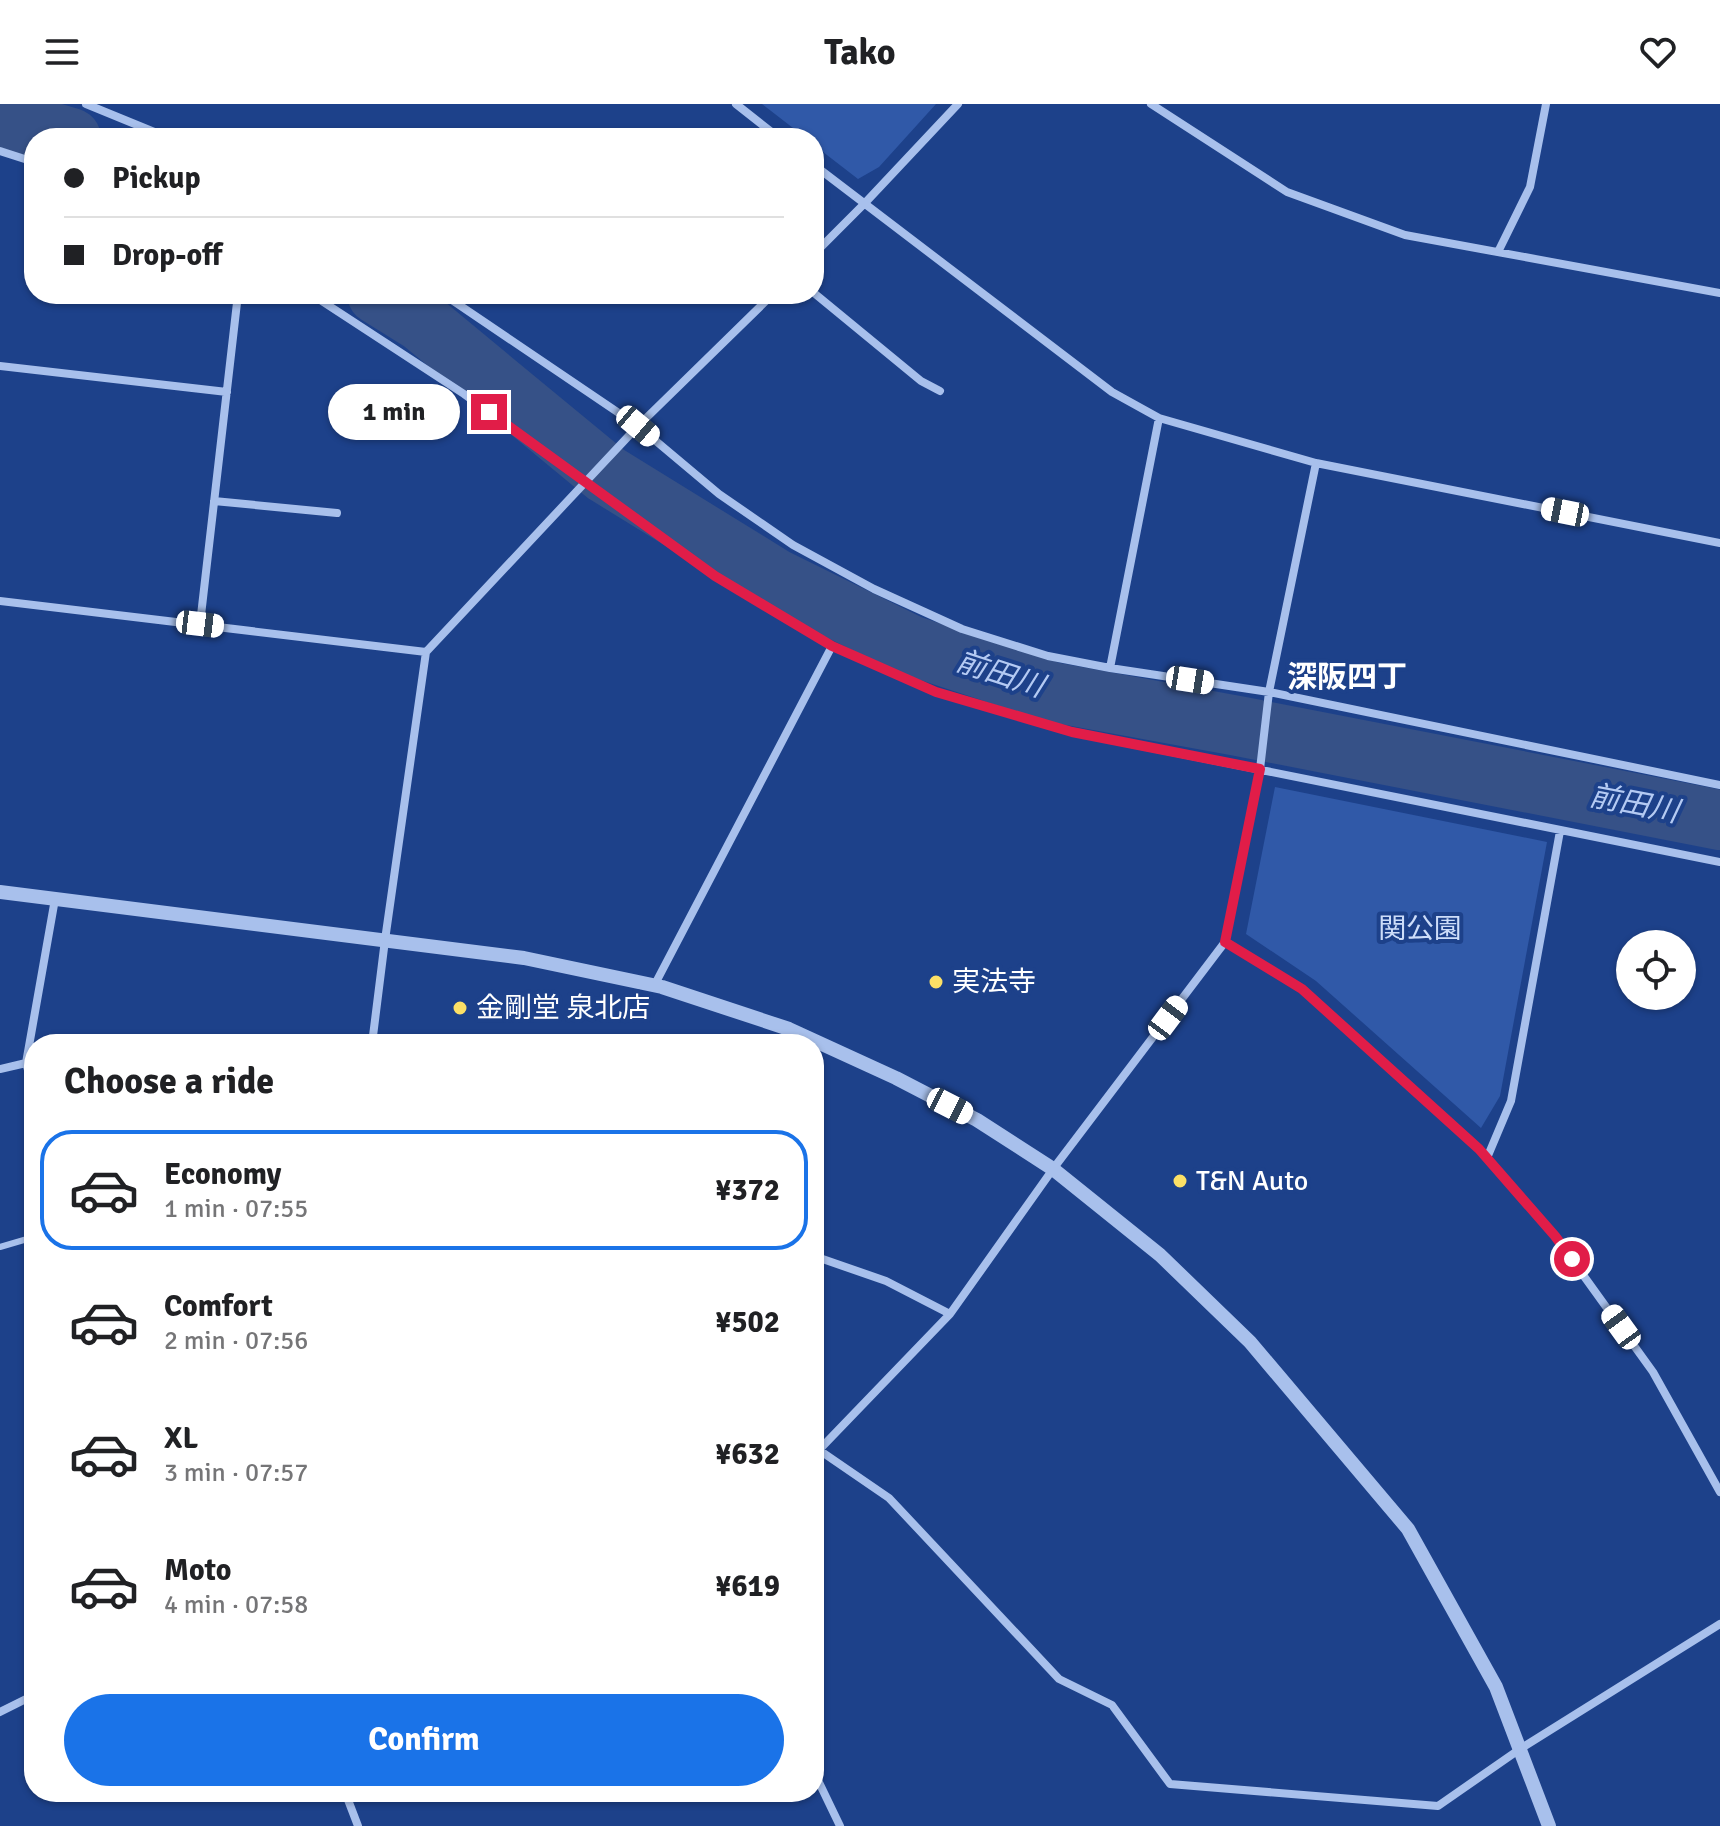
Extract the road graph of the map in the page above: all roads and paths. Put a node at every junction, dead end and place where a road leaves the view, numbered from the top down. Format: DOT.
graph roads {
  1 [pos="86,104"];
  2 [pos="736,104"];
  3 [pos="958,104"];
  4 [pos="1151,104"];
  5 [pos="1546,104"];
  6 [pos="145,128"];
  7 [pos="766,128"];
  8 [pos="0,151"];
  9 [pos="24,159"];
  10 [pos="824,173"];
  11 [pos="864,204"];
  12 [pos="824,244"];
  13 [pos="1498,252"];
  14 [pos="1720,293"];
  15 [pos="824,301"];
  16 [pos="237,304"];
  17 [pos="326,304"];
  18 [pos="458,304"];
  19 [pos="763,304"];
  20 [pos="0,366"];
  21 [pos="940,391"];
  22 [pos="227,392"];
  23 [pos="1159,418"];
  24 [pos="638,426"];
  25 [pos="1316,463"];
  26 [pos="587,482"];
  27 [pos="214,501"];
  28 [pos="337,513"];
  29 [pos="1720,543"];
  30 [pos="0,601"];
  31 [pos="200,624"];
  32 [pos="832,646"];
  33 [pos="426,652"];
  34 [pos="1110,668"];
  35 [pos="1269,692"];
  36 [pos="1260,769"];
  37 [pos="1720,785"];
  38 [pos="1560,831"];
  39 [pos="1720,862"];
  40 [pos="0,892"];
  41 [pos="55,899"];
  42 [pos="385,940"];
  43 [pos="1225,942"];
  44 [pos="654,986"];
  45 [pos="31,1034"];
  46 [pos="373,1034"];
  47 [pos="800,1034"];
  48 [pos="824,1045"];
  49 [pos="24,1063"];
  50 [pos="0,1069"];
  51 [pos="1487,1158"];
  52 [pos="1053,1169"];
  53 [pos="24,1240"];
  54 [pos="0,1247"];
  55 [pos="824,1259"];
  56 [pos="950,1314"];
  57 [pos="824,1443"];
  58 [pos="824,1456"];
  59 [pos="1720,1492"];
  60 [pos="1720,1624"];
  61 [pos="24,1700"];
  62 [pos="0,1712"];
  63 [pos="1520,1749"];
  64 [pos="824,1793"];
  65 [pos="349,1802"];
  66 [pos="358,1826"];
  67 [pos="840,1826"];
  68 [pos="1549,1826"];
  1 -- 6 [label="street"];
  2 -- 7 [label="street"];
  3 -- 11 [label="street"];
  4 -- 13 [label="street"];
  5 -- 13 [label="street"];
  8 -- 9 [label="street"];
  10 -- 11 [label="street"];
  11 -- 12 [label="street"];
  11 -- 23 [label="street"];
  13 -- 14 [label="street"];
  15 -- 21 [label="street"];
  16 -- 22 [label="street"];
  17 -- 26 [label="street"];
  18 -- 24 [label="street"];
  19 -- 24 [label="street"];
  20 -- 22 [label="street"];
  22 -- 27 [label="street"];
  23 -- 25 [label="street"];
  23 -- 34 [label="street"];
  24 -- 26 [label="street"];
  24 -- 34 [label="street"];
  25 -- 29 [label="street"];
  25 -- 35 [label="street"];
  26 -- 32 [label="street"];
  26 -- 33 [label="street"];
  27 -- 28 [label="street"];
  27 -- 31 [label="street"];
  30 -- 31 [label="street"];
  31 -- 33 [label="street"];
  32 -- 36 [label="street"];
  32 -- 44 [label="street"];
  33 -- 42 [label="street"];
  34 -- 35 [label="street"];
  35 -- 36 [label="street"];
  35 -- 37 [label="street"];
  36 -- 38 [label="street"];
  36 -- 43 [label="street"];
  38 -- 39 [label="street"];
  38 -- 51 [label="street"];
  40 -- 41 [label="street"];
  41 -- 42 [label="street"];
  41 -- 45 [label="street"];
  42 -- 44 [label="street"];
  42 -- 46 [label="street"];
  43 -- 51 [label="street"];
  43 -- 52 [label="street"];
  44 -- 47 [label="street"];
  48 -- 52 [label="street"];
  49 -- 50 [label="street"];
  51 -- 59 [label="street"];
  52 -- 56 [label="street"];
  52 -- 63 [label="street"];
  53 -- 54 [label="lane"];
  55 -- 56 [label="street"];
  56 -- 57 [label="street"];
  58 -- 63 [label="street"];
  60 -- 63 [label="street"];
  61 -- 62 [label="street"];
  63 -- 68 [label="street"];
  64 -- 67 [label="street"];
  65 -- 66 [label="street"];
}
